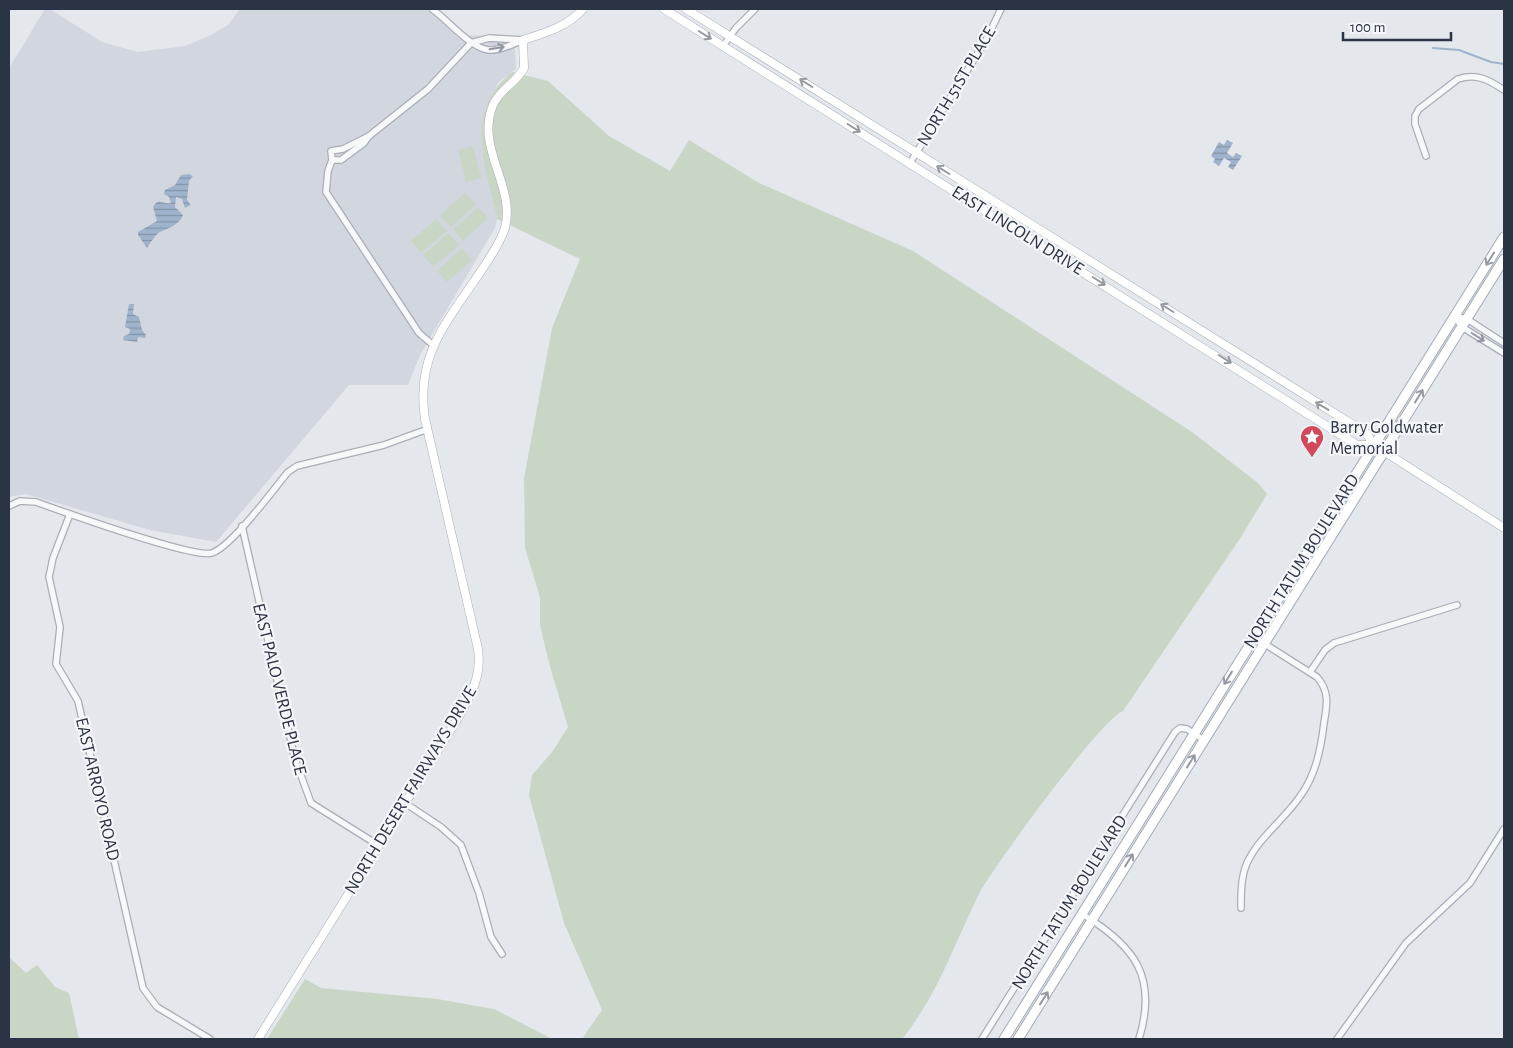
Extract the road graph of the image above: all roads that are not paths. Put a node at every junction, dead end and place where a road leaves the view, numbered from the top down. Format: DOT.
graph roads {
  1 [pos="432,9"];
  2 [pos="583,9"];
  3 [pos="664,9"];
  4 [pos="686,9"];
  5 [pos="755,9"];
  6 [pos="1001,9"];
  7 [pos="730,36"];
  8 [pos="523,40"];
  9 [pos="471,43"];
  10 [pos="723,46"];
  11 [pos="1504,90"];
  12 [pos="369,136"];
  13 [pos="916,153"];
  14 [pos="1426,156"];
  15 [pos="332,160"];
  16 [pos="910,163"];
  17 [pos="1504,237"];
  18 [pos="1504,259"];
  19 [pos="1454,316"];
  20 [pos="1464,323"];
  21 [pos="1504,343"];
  22 [pos="433,345"];
  23 [pos="1504,353"];
  24 [pos="428,429"];
  25 [pos="1374,445"];
  26 [pos="1384,452"];
  27 [pos="9,506"];
  28 [pos="70,514"];
  29 [pos="242,526"];
  30 [pos="1504,528"];
  31 [pos="1457,605"];
  32 [pos="1254,637"];
  33 [pos="1264,643"];
  34 [pos="1310,672"];
  35 [pos="1194,733"];
  36 [pos="1204,740"];
  37 [pos="405,802"];
  38 [pos="1504,829"];
  39 [pos="378,845"];
  40 [pos="1241,908"];
  41 [pos="1082,914"];
  42 [pos="1092,920"];
  43 [pos="502,954"];
  44 [pos="210,1039"];
  45 [pos="258,1039"];
  46 [pos="982,1039"];
  47 [pos="1004,1039"];
  48 [pos="1018,1039"];
  49 [pos="1139,1039"];
  50 [pos="1337,1039"];
  1 -- 9 [label="street"];
  2 -- 8 [label="main road"];
  3 -- 10 [label="main road, EAST LINCOLN DRIVE, one-way"];
  4 -- 7 [label="main road, EAST LINCOLN DRIVE"];
  5 -- 7 [label="street"];
  6 -- 13 [label="street, NORTH 51ST PLACE"];
  7 -- 10 [label="street"];
  13 -- 7 [label="main road, EAST LINCOLN DRIVE, one-way"];
  8 -- 9 [label="street"];
  9 -- 8 [label="street, one-way"];
  8 -- 22 [label="main road, NORTH DESERT FAIRWAYS DRIVE"];
  9 -- 12 [label="street"];
  10 -- 16 [label="main road, EAST LINCOLN DRIVE, one-way"];
  11 -- 14 [label="street"];
  12 -- 15 [label="street"];
  12 -- 15 [label="street"];
  13 -- 16 [label="street, NORTH 51ST PLACE"];
  25 -- 13 [label="main road, EAST LINCOLN DRIVE, one-way"];
  15 -- 22 [label="street"];
  16 -- 25 [label="main road, EAST LINCOLN DRIVE, one-way"];
  17 -- 19 [label="main road, NORTH TATUM BOULEVARD, one-way"];
  18 -- 20 [label="main road, NORTH TATUM BOULEVARD"];
  19 -- 20 [label="street"];
  19 -- 25 [label="main road, NORTH TATUM BOULEVARD"];
  20 -- 21 [label="street"];
  20 -- 23 [label="street, one-way"];
  26 -- 20 [label="main road, NORTH TATUM BOULEVARD, one-way"];
  22 -- 24 [label="main road, NORTH DESERT FAIRWAYS DRIVE"];
  24 -- 29 [label="street"];
  24 -- 37 [label="main road, NORTH DESERT FAIRWAYS DRIVE"];
  25 -- 26 [label="main road, EAST LINCOLN DRIVE"];
  25 -- 32 [label="main road, NORTH TATUM BOULEVARD"];
  26 -- 30 [label="main road, EAST LINCOLN DRIVE"];
  26 -- 33 [label="main road, NORTH TATUM BOULEVARD"];
  27 -- 28 [label="street"];
  28 -- 29 [label="street"];
  28 -- 44 [label="street, EAST ARROYO ROAD"];
  29 -- 39 [label="street, EAST PALO VERDE PLACE"];
  31 -- 34 [label="street"];
  32 -- 33 [label="street"];
  32 -- 35 [label="main road, NORTH TATUM BOULEVARD, one-way"];
  33 -- 34 [label="street"];
  33 -- 36 [label="main road, NORTH TATUM BOULEVARD"];
  34 -- 40 [label="street"];
  35 -- 36 [label="street"];
  35 -- 41 [label="main road, NORTH TATUM BOULEVARD"];
  35 -- 46 [label="street, NORTH TATUM BOULEVARD"];
  42 -- 36 [label="main road, NORTH TATUM BOULEVARD, one-way"];
  37 -- 39 [label="main road, NORTH DESERT FAIRWAYS DRIVE"];
  37 -- 43 [label="street"];
  38 -- 50 [label="street"];
  39 -- 45 [label="main road, NORTH DESERT FAIRWAYS DRIVE"];
  41 -- 42 [label="street"];
  41 -- 47 [label="main road, NORTH TATUM BOULEVARD"];
  48 -- 42 [label="main road, NORTH TATUM BOULEVARD, one-way"];
  42 -- 49 [label="street"];
}
